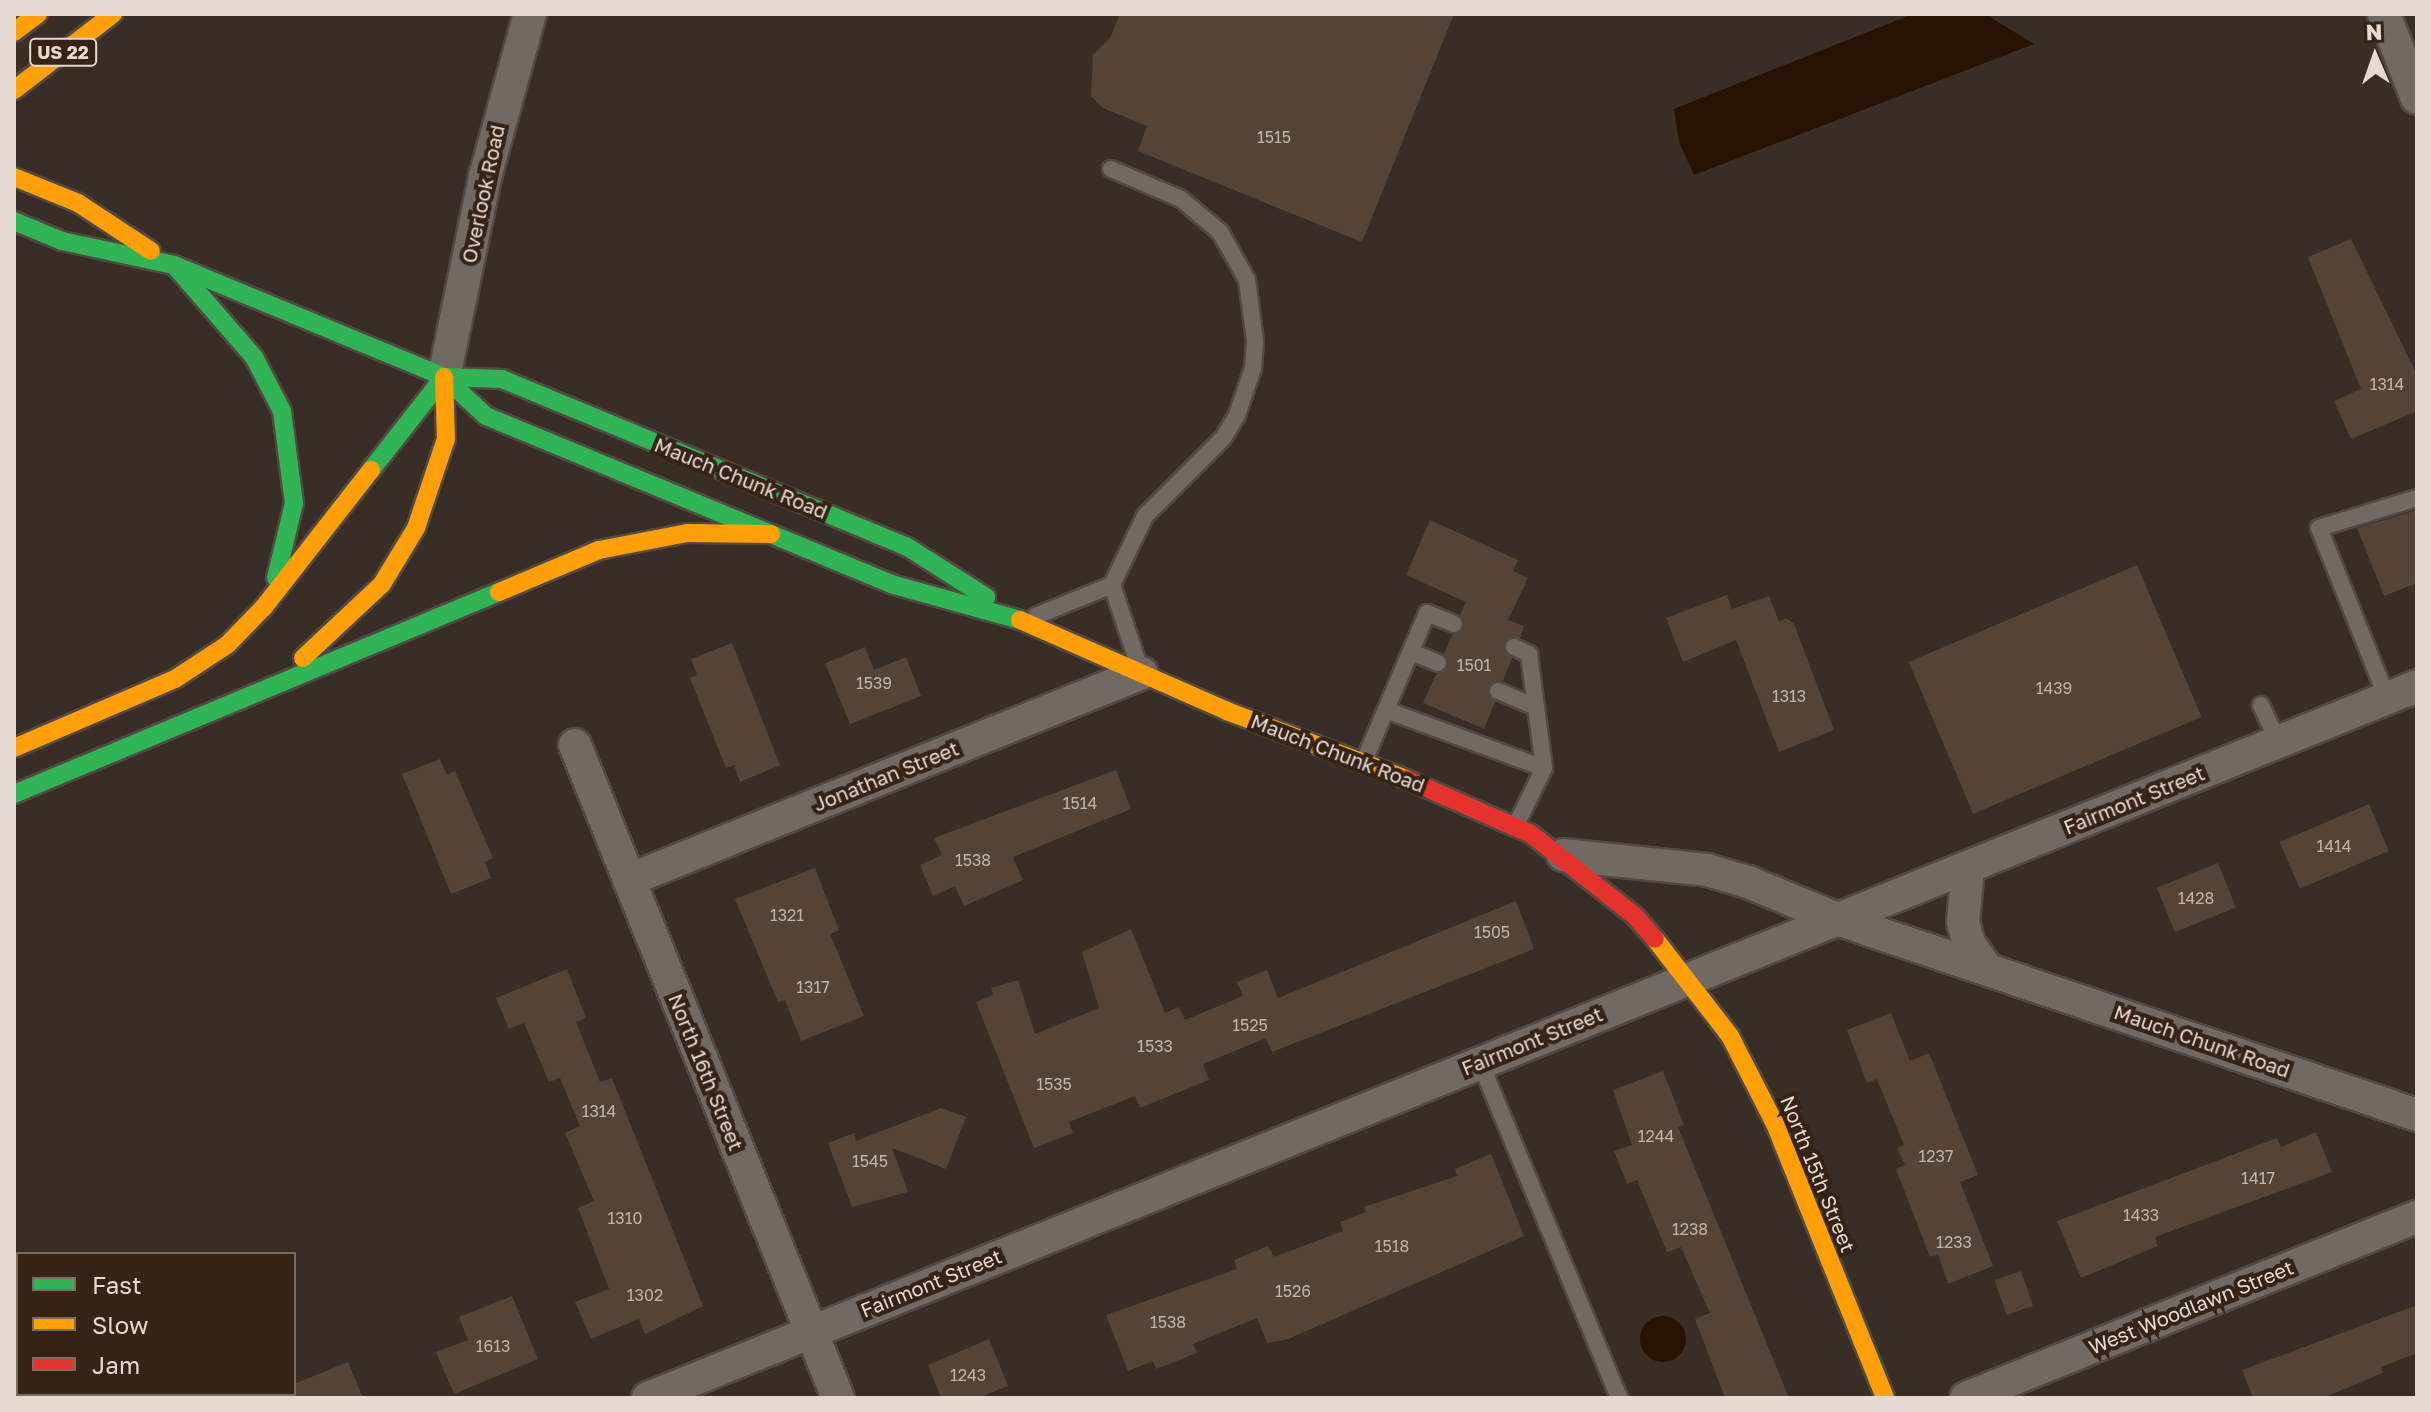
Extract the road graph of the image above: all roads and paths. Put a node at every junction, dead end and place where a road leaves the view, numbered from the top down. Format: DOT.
graph roads {
  1 [pos="38,14"];
  2 [pos="113,14"];
  3 [pos="530,14"];
  4 [pos="2384,14"];
  5 [pos="14,32"];
  6 [pos="14,90"];
  7 [pos="2417,98"];
  8 [pos="1111,169"];
  9 [pos="14,177"];
  10 [pos="14,221"];
  11 [pos="174,265"];
  12 [pos="444,377"];
  13 [pos="2417,498"];
  14 [pos="771,534"];
  15 [pos="1112,585"];
  16 [pos="264,607"];
  17 [pos="1022,620"];
  18 [pos="1454,624"];
  19 [pos="1514,647"];
  20 [pos="1411,652"];
  21 [pos="1438,663"];
  22 [pos="1142,673"];
  23 [pos="2417,686"];
  24 [pos="1498,691"];
  25 [pos="252,694"];
  26 [pos="2387,698"];
  27 [pos="2261,705"];
  28 [pos="1534,706"];
  29 [pos="1386,710"];
  30 [pos="2278,742"];
  31 [pos="575,745"];
  32 [pos="14,748"];
  33 [pos="1363,764"];
  34 [pos="1544,768"];
  35 [pos="14,794"];
  36 [pos="1516,825"];
  37 [pos="1563,855"];
  38 [pos="1968,868"];
  39 [pos="629,880"];
  40 [pos="1837,919"];
  41 [pos="1987,969"];
  42 [pos="1690,978"];
  43 [pos="1480,1062"];
  44 [pos="2417,1115"];
  45 [pos="2417,1217"];
  46 [pos="811,1331"];
  47 [pos="648,1398"];
  48 [pos="838,1398"];
  49 [pos="1619,1398"];
  50 [pos="1885,1398"];
  51 [pos="1966,1398"];
  1 -- 5 [label="main road, US 22"];
  2 -- 6 [label="main road, US 22"];
  3 -- 12 [label="street, Overlook Road"];
  4 -- 7 [label="street"];
  8 -- 15 [label="lane"];
  9 -- 11 [label="main road, Mauch Chunk Road"];
  10 -- 11 [label="main road, Mauch Chunk Road"];
  11 -- 12 [label="main road, Mauch Chunk Road"];
  11 -- 16 [label="main road"];
  12 -- 14 [label="main road, Mauch Chunk Road"];
  12 -- 16 [label="main road"];
  12 -- 17 [label="main road, Mauch Chunk Road"];
  12 -- 25 [label="main road"];
  13 -- 26 [label="lane"];
  14 -- 17 [label="main road, Mauch Chunk Road"];
  14 -- 25 [label="main road"];
  15 -- 17 [label="lane"];
  15 -- 22 [label="lane"];
  16 -- 32 [label="main road"];
  17 -- 22 [label="main road, Mauch Chunk Road"];
  18 -- 20 [label="lane"];
  19 -- 28 [label="lane"];
  20 -- 21 [label="lane"];
  20 -- 29 [label="lane"];
  22 -- 33 [label="main road, Mauch Chunk Road"];
  22 -- 39 [label="street, Jonathan Street"];
  23 -- 26 [label="street, Fairmont Street"];
  24 -- 28 [label="lane"];
  25 -- 35 [label="main road"];
  26 -- 30 [label="street, Fairmont Street"];
  27 -- 30 [label="lane"];
  28 -- 34 [label="lane"];
  29 -- 33 [label="lane"];
  29 -- 34 [label="lane"];
  30 -- 38 [label="street, Fairmont Street"];
  31 -- 39 [label="street, North 16th Street"];
  33 -- 36 [label="main road, Mauch Chunk Road"];
  34 -- 36 [label="lane"];
  36 -- 37 [label="main road, Mauch Chunk Road"];
  37 -- 40 [label="street, Mauch Chunk Road"];
  37 -- 42 [label="main road, Mauch Chunk Road"];
  38 -- 40 [label="street, Fairmont Street"];
  38 -- 41 [label="street"];
  39 -- 46 [label="street, North 16th Street"];
  40 -- 41 [label="street, Mauch Chunk Road"];
  40 -- 42 [label="street, Fairmont Street"];
  41 -- 44 [label="street, Mauch Chunk Road"];
  42 -- 43 [label="street, Fairmont Street"];
  42 -- 50 [label="main road, North 15th Street"];
  43 -- 46 [label="street, Fairmont Street"];
  43 -- 49 [label="lane"];
  45 -- 51 [label="street, West Woodlawn Street"];
  46 -- 47 [label="street, Fairmont Street"];
  46 -- 48 [label="street, North 16th Street"];
}
